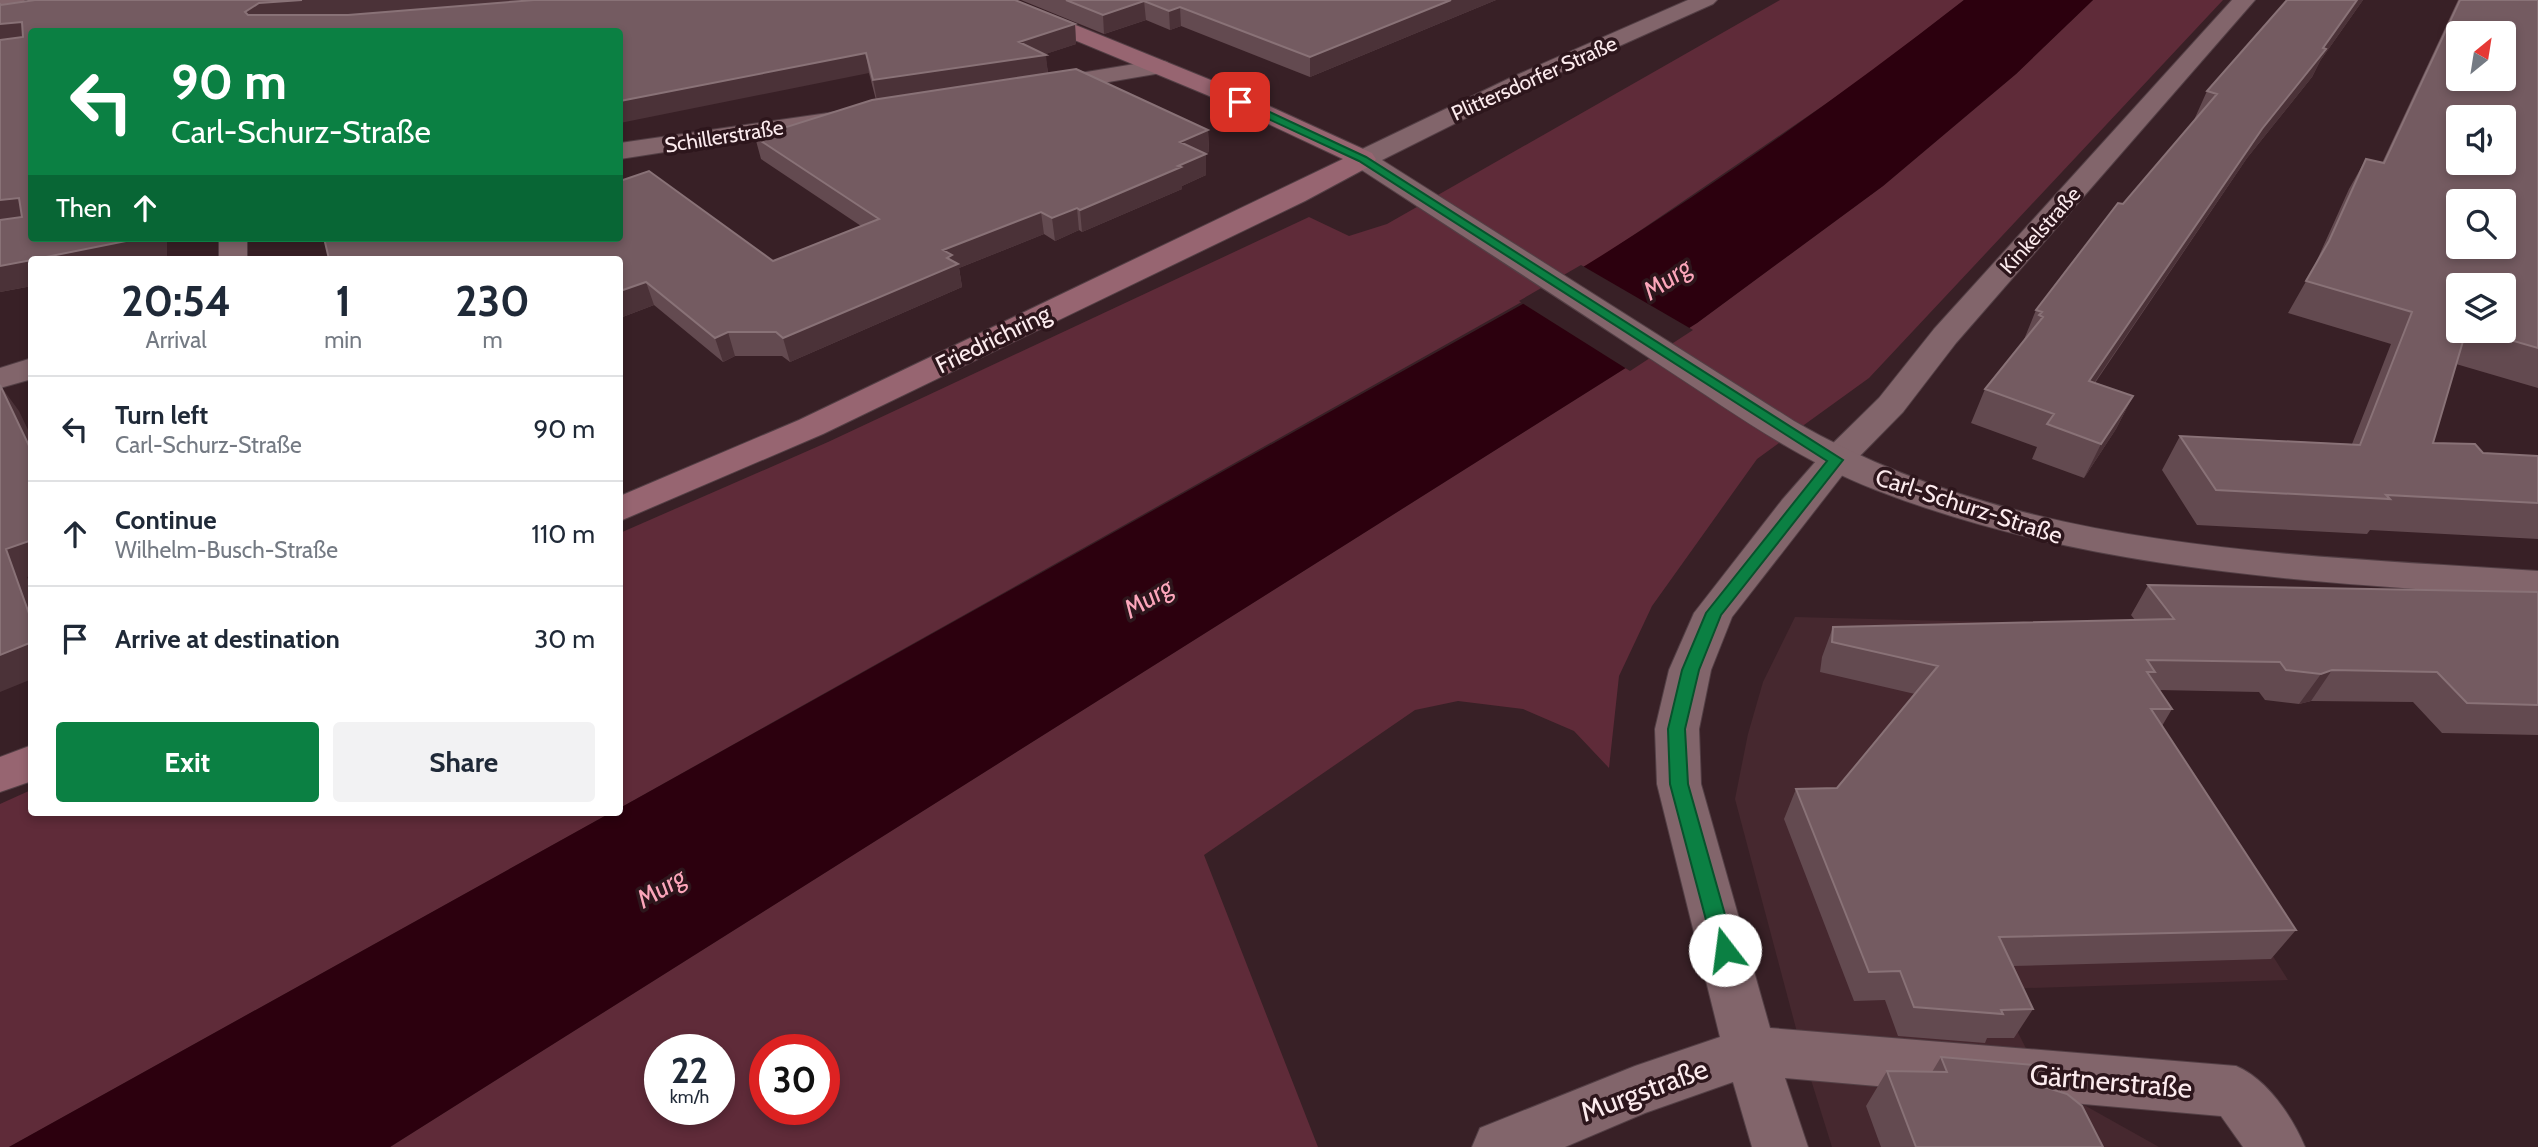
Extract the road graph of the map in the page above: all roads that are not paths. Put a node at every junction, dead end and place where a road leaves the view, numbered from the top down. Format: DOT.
graph roads {
  1 [pos="14,0"];
  2 [pos="995,0"];
  3 [pos="1706,0"];
  4 [pos="2244,0"];
  5 [pos="0,6"];
  6 [pos="1159,67"];
  7 [pos="1027,89"];
  8 [pos="864,115"];
  9 [pos="700,141"];
  10 [pos="623,151"];
  11 [pos="1363,159"];
  12 [pos="623,173"];
  13 [pos="28,369"];
  14 [pos="0,378"];
  15 [pos="1836,460"];
  16 [pos="623,509"];
  17 [pos="2538,584"];
  18 [pos="28,764"];
  19 [pos="0,775"];
  20 [pos="1751,1051"];
  21 [pos="1500,1147"];
  22 [pos="1780,1147"];
  23 [pos="2277,1147"];
  1 -- 5 [label="street"];
  2 -- 6 [label="main road"];
  3 -- 11 [label="street, Plittersdorfer Straße"];
  4 -- 15 [label="street, Kinkelstraße"];
  6 -- 7 [label="street"];
  6 -- 11 [label="main road"];
  8 -- 9 [label="street, Schillerstraße"];
  9 -- 10 [label="street, Schillerstraße"];
  9 -- 12 [label="street"];
  11 -- 15 [label="street, Carl-Schurz-Straße"];
  11 -- 16 [label="main road, Friedrichring"];
  13 -- 14 [label="street"];
  15 -- 17 [label="street, Carl-Schurz-Straße"];
  15 -- 20 [label="street, Kinkelstraße"];
  18 -- 19 [label="main road"];
  20 -- 21 [label="street, Murgstraße"];
  20 -- 22 [label="street, Kinkelstraße"];
  20 -- 23 [label="street, Gärtnerstraße"];
}
